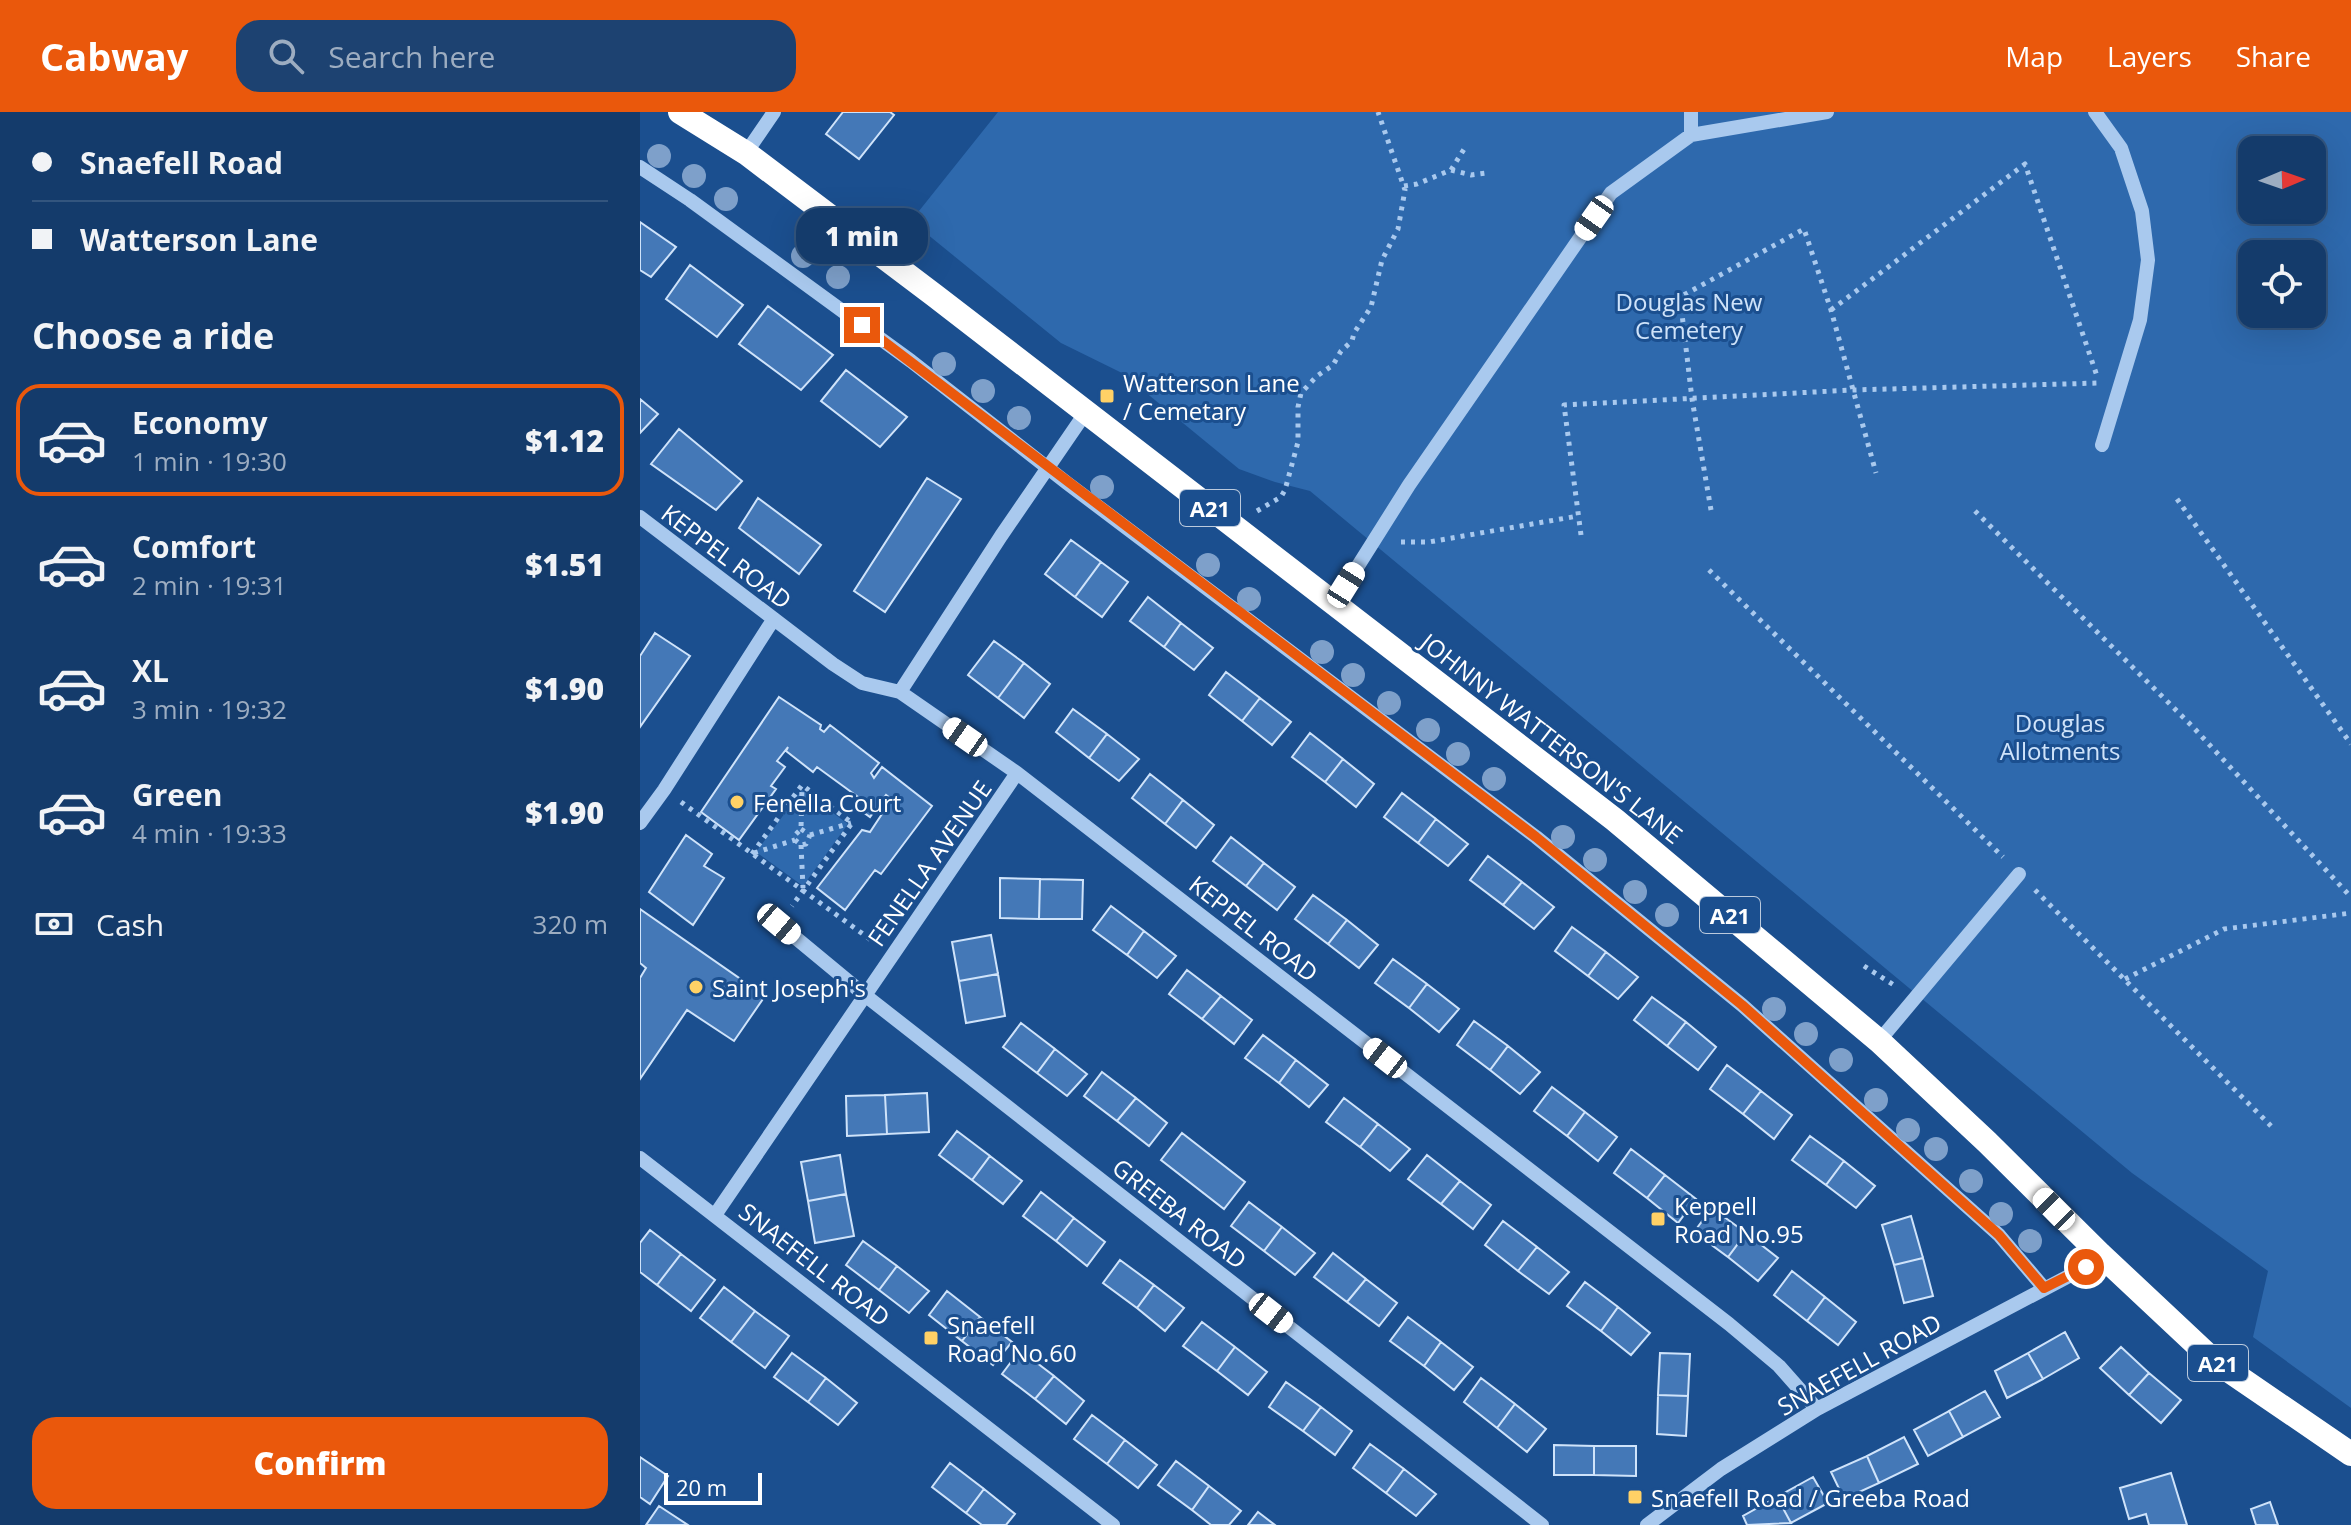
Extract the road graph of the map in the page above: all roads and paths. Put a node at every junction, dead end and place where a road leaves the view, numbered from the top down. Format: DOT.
graph roads {
  1 [pos="680,112"];
  2 [pos="774,112"];
  3 [pos="1378,112"];
  4 [pos="1691,112"];
  5 [pos="1827,112"];
  6 [pos="2095,112"];
  7 [pos="1691,135"];
  8 [pos="1466,146"];
  9 [pos="746,153"];
  10 [pos="640,167"];
  11 [pos="1451,170"];
  12 [pos="1487,173"];
  13 [pos="1404,186"];
  14 [pos="1831,310"];
  15 [pos="2100,383"];
  16 [pos="1853,390"];
  17 [pos="2118,393"];
  18 [pos="1692,399"];
  19 [pos="1086,412"];
  20 [pos="2102,445"];
  21 [pos="1048,468"];
  22 [pos="1876,473"];
  23 [pos="2177,499"];
  24 [pos="1711,510"];
  25 [pos="1975,511"];
  26 [pos="1252,514"];
  27 [pos="1578,516"];
  28 [pos="640,517"];
  29 [pos="1581,535"];
  30 [pos="1399,542"];
  31 [pos="1709,570"];
  32 [pos="1334,604"];
  33 [pos="773,620"];
  34 [pos="900,692"];
  35 [pos="2351,744"];
  36 [pos="1017,773"];
  37 [pos="802,785"];
  38 [pos="664,790"];
  39 [pos="640,823"];
  40 [pos="852,823"];
  41 [pos="801,829"];
  42 [pos="810,835"];
  43 [pos="795,840"];
  44 [pos="801,845"];
  45 [pos="752,854"];
  46 [pos="2019,874"];
  47 [pos="803,891"];
  48 [pos="2351,897"];
  49 [pos="2351,913"];
  50 [pos="779,924"];
  51 [pos="891,955"];
  52 [pos="1864,966"];
  53 [pos="2125,979"];
  54 [pos="866,996"];
  55 [pos="1915,998"];
  56 [pos="1879,1041"];
  57 [pos="2271,1126"];
  58 [pos="640,1158"];
  59 [pos="715,1215"];
  60 [pos="2100,1254"];
  61 [pos="2044,1288"];
  62 [pos="1817,1409"];
  63 [pos="2351,1454"];
  64 [pos="1113,1525"];
  65 [pos="1542,1525"];
  66 [pos="1647,1525"];
  1 -- 9 [label="highway, JOHNNY WATTERSON'S LANE / A21"];
  2 -- 9 [label="street"];
  3 -- 13 [label="path"];
  4 -- 7 [label="street"];
  5 -- 7 [label="street"];
  6 -- 17 [label="street"];
  7 -- 32 [label="street"];
  8 -- 11 [label="path"];
  9 -- 19 [label="highway, JOHNNY WATTERSON'S LANE / A21"];
  10 -- 21 [label="street"];
  11 -- 12 [label="path"];
  11 -- 13 [label="path"];
  13 -- 26 [label="path"];
  14 -- 15 [label="path"];
  14 -- 16 [label="path"];
  14 -- 18 [label="path"];
  15 -- 16 [label="path"];
  15 -- 17 [label="path"];
  16 -- 18 [label="path"];
  16 -- 22 [label="path"];
  17 -- 20 [label="street"];
  18 -- 24 [label="path"];
  18 -- 27 [label="path"];
  19 -- 21 [label="street"];
  19 -- 32 [label="highway, JOHNNY WATTERSON'S LANE / A21"];
  21 -- 34 [label="street"];
  21 -- 61 [label="street"];
  23 -- 35 [label="path"];
  25 -- 48 [label="path"];
  27 -- 29 [label="path"];
  27 -- 30 [label="path"];
  28 -- 33 [label="street, KEPPEL ROAD"];
  31 -- 46 [label="path"];
  32 -- 56 [label="highway, JOHNNY WATTERSON'S LANE / A21"];
  33 -- 34 [label="street, KEPPEL ROAD"];
  33 -- 38 [label="street"];
  34 -- 36 [label="street, KEPPEL ROAD"];
  36 -- 51 [label="street, FENELLA AVENUE"];
  36 -- 62 [label="street, KEPPEL ROAD"];
  37 -- 40 [label="path"];
  37 -- 41 [label="path"];
  37 -- 45 [label="path"];
  38 -- 39 [label="street"];
  38 -- 45 [label="path"];
  40 -- 42 [label="path"];
  40 -- 47 [label="path"];
  41 -- 42 [label="path"];
  41 -- 43 [label="path"];
  42 -- 44 [label="path"];
  43 -- 44 [label="path"];
  43 -- 45 [label="path"];
  44 -- 47 [label="path"];
  45 -- 47 [label="path"];
  46 -- 53 [label="path"];
  46 -- 55 [label="street"];
  47 -- 50 [label="path"];
  47 -- 51 [label="path"];
  49 -- 53 [label="path"];
  50 -- 54 [label="street"];
  51 -- 54 [label="street, FENELLA AVENUE"];
  52 -- 55 [label="path"];
  53 -- 57 [label="path"];
  54 -- 59 [label="street, FENELLA AVENUE"];
  54 -- 65 [label="street, GREEBA ROAD"];
  55 -- 56 [label="street"];
  56 -- 60 [label="highway, JOHNNY WATTERSON'S LANE / A21"];
  58 -- 59 [label="street, SNAEFELL ROAD"];
  59 -- 64 [label="street, SNAEFELL ROAD"];
  60 -- 61 [label="street, SNAEFELL ROAD"];
  60 -- 63 [label="highway, JOHNNY WATTERSON'S LANE / A21"];
  61 -- 62 [label="street, SNAEFELL ROAD"];
  62 -- 66 [label="street, SNAEFELL ROAD"];
}
